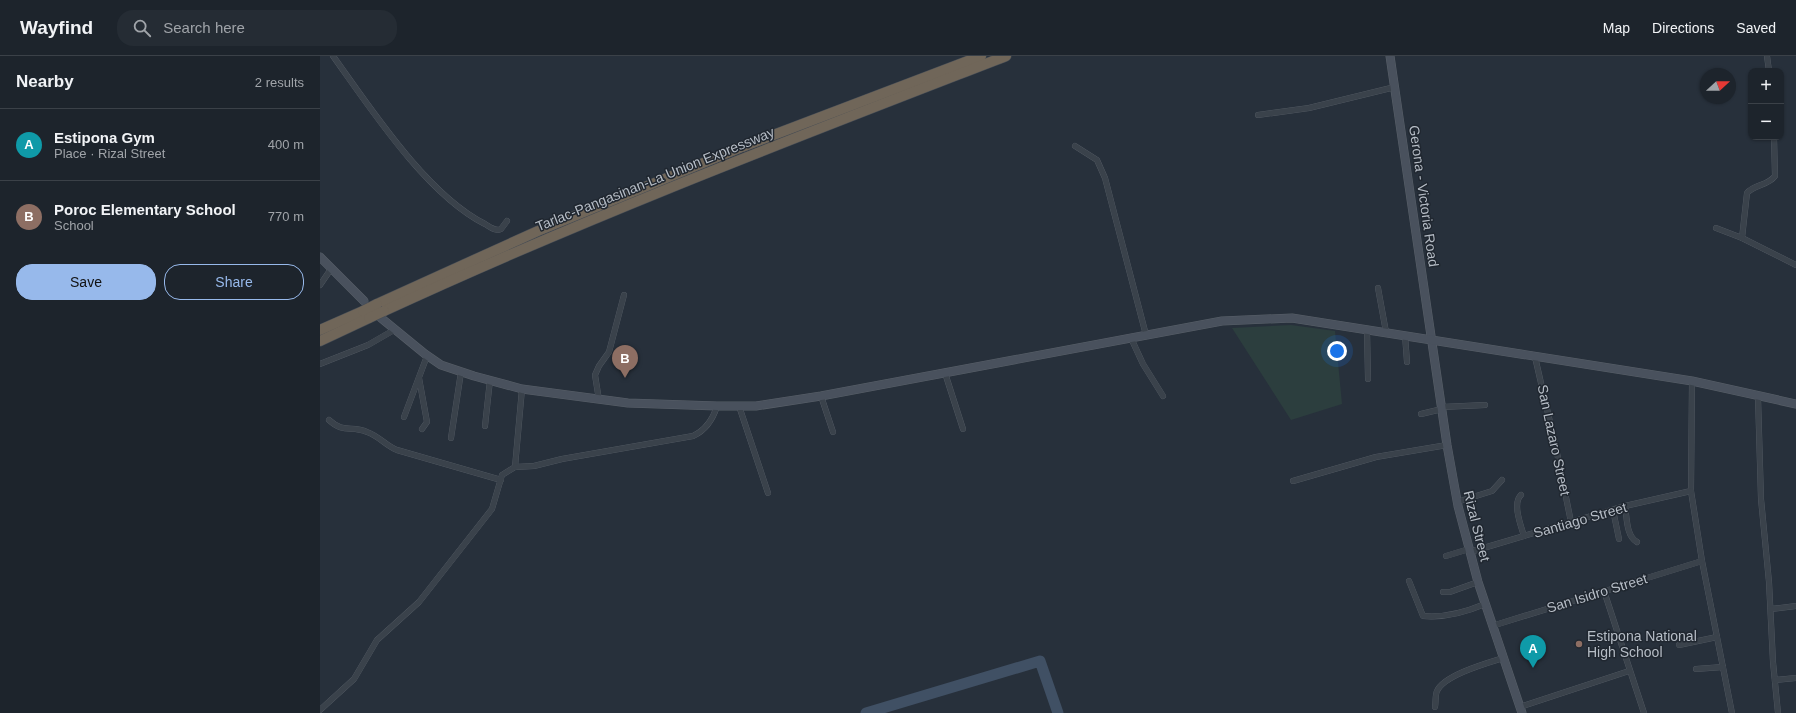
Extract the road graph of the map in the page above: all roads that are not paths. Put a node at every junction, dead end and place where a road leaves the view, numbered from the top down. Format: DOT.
graph roads {
  1 [pos="333,56"];
  2 [pos="980,56"];
  3 [pos="1006,56"];
  4 [pos="1390,56"];
  5 [pos="1767,56"];
  6 [pos="1769,68"];
  7 [pos="1395,87"];
  8 [pos="1258,115"];
  9 [pos="1774,140"];
  10 [pos="1075,146"];
  11 [pos="507,221"];
  12 [pos="1716,228"];
  13 [pos="1742,238"];
  14 [pos="320,257"];
  15 [pos="1796,265"];
  16 [pos="331,269"];
  17 [pos="320,285"];
  18 [pos="1378,288"];
  19 [pos="624,295"];
  20 [pos="365,310"];
  21 [pos="380,311"];
  22 [pos="320,330"];
  23 [pos="394,330"];
  24 [pos="1367,330"];
  25 [pos="1386,332"];
  26 [pos="1146,335"];
  27 [pos="1405,335"];
  28 [pos="1131,338"];
  29 [pos="1432,339"];
  30 [pos="320,341"];
  31 [pos="427,356"];
  32 [pos="1536,357"];
  33 [pos="1407,362"];
  34 [pos="320,364"];
  35 [pos="461,372"];
  36 [pos="944,373"];
  37 [pos="419,377"];
  38 [pos="1368,379"];
  39 [pos="490,380"];
  40 [pos="1692,381"];
  41 [pos="522,389"];
  42 [pos="822,396"];
  43 [pos="1163,396"];
  44 [pos="1758,396"];
  45 [pos="599,400"];
  46 [pos="1796,404"];
  47 [pos="1485,405"];
  48 [pos="717,406"];
  49 [pos="739,406"];
  50 [pos="1442,408"];
  51 [pos="1422,414"];
  52 [pos="404,417"];
  53 [pos="329,420"];
  54 [pos="485,426"];
  55 [pos="422,429"];
  56 [pos="963,429"];
  57 [pos="833,432"];
  58 [pos="451,438"];
  59 [pos="1447,445"];
  60 [pos="515,467"];
  61 [pos="501,480"];
  62 [pos="1502,480"];
  63 [pos="1293,481"];
  64 [pos="1690,491"];
  65 [pos="768,493"];
  66 [pos="1521,495"];
  67 [pos="1457,502"];
  68 [pos="1625,506"];
  69 [pos="1613,510"];
  70 [pos="1571,522"];
  71 [pos="1524,536"];
  72 [pos="1620,539"];
  73 [pos="1637,542"];
  74 [pos="1469,550"];
  75 [pos="1446,556"];
  76 [pos="1702,561"];
  77 [pos="1409,581"];
  78 [pos="1478,582"];
  79 [pos="1604,591"];
  80 [pos="1443,592"];
  81 [pos="1485,604"];
  82 [pos="1796,606"];
  83 [pos="1771,609"];
  84 [pos="1492,626"];
  85 [pos="1717,638"];
  86 [pos="1679,645"];
  87 [pos="1503,658"];
  88 [pos="1723,667"];
  89 [pos="1696,669"];
  90 [pos="1629,671"];
  91 [pos="1796,678"];
  92 [pos="1775,680"];
  93 [pos="1435,707"];
  94 [pos="320,710"];
  95 [pos="1521,710"];
  96 [pos="1644,713"];
  97 [pos="1732,713"];
  98 [pos="1778,713"];
  1 -- 11 [label="street"];
  2 -- 21 [label="highway, Tarlac-Pangasinan-La Union Expressway"];
  3 -- 21 [label="highway, Tarlac-Pangasinan-La Union Expressway"];
  4 -- 7 [label="street, Gerona - Victoria Road"];
  5 -- 6 [label="street"];
  7 -- 8 [label="street"];
  7 -- 29 [label="street, Gerona - Victoria Road"];
  9 -- 13 [label="street"];
  10 -- 26 [label="street"];
  12 -- 13 [label="street"];
  13 -- 15 [label="street"];
  14 -- 16 [label="street"];
  16 -- 17 [label="street"];
  16 -- 20 [label="street"];
  18 -- 25 [label="street"];
  19 -- 45 [label="street"];
  20 -- 21 [label="highway, Tarlac-Pangasinan-La Union Expressway, bridge"];
  20 -- 22 [label="highway, Tarlac-Pangasinan-La Union Expressway"];
  20 -- 30 [label="highway, Tarlac-Pangasinan-La Union Expressway"];
  21 -- 23 [label="street"];
  23 -- 31 [label="street"];
  23 -- 34 [label="street"];
  24 -- 25 [label="street"];
  24 -- 26 [label="street"];
  24 -- 38 [label="street"];
  25 -- 27 [label="street"];
  26 -- 28 [label="street"];
  27 -- 29 [label="street"];
  27 -- 33 [label="street"];
  28 -- 36 [label="street"];
  28 -- 43 [label="street"];
  29 -- 32 [label="street"];
  29 -- 50 [label="street, Rizal Street"];
  31 -- 35 [label="street"];
  31 -- 37 [label="street"];
  32 -- 40 [label="street"];
  32 -- 70 [label="street, San Lazaro Street"];
  35 -- 39 [label="street"];
  35 -- 58 [label="street"];
  36 -- 42 [label="street"];
  36 -- 56 [label="street"];
  37 -- 52 [label="street"];
  37 -- 55 [label="street"];
  39 -- 41 [label="street"];
  39 -- 54 [label="street"];
  40 -- 44 [label="street"];
  40 -- 64 [label="street"];
  41 -- 45 [label="street"];
  41 -- 60 [label="street"];
  42 -- 49 [label="street"];
  42 -- 57 [label="street"];
  44 -- 46 [label="street"];
  44 -- 83 [label="street"];
  45 -- 48 [label="street"];
  47 -- 50 [label="street"];
  48 -- 49 [label="street"];
  48 -- 60 [label="street"];
  49 -- 65 [label="street"];
  50 -- 51 [label="street"];
  50 -- 59 [label="street, Rizal Street"];
  53 -- 61 [label="street"];
  59 -- 63 [label="street"];
  59 -- 67 [label="street, Rizal Street"];
  60 -- 61 [label="street"];
  61 -- 94 [label="street"];
  62 -- 67 [label="street"];
  64 -- 68 [label="street, Santiago Street"];
  64 -- 76 [label="street"];
  66 -- 71 [label="street"];
  67 -- 74 [label="street, Rizal Street"];
  68 -- 69 [label="street, Santiago Street"];
  68 -- 73 [label="street"];
  69 -- 70 [label="street, Santiago Street"];
  69 -- 72 [label="street"];
  70 -- 71 [label="street, Santiago Street"];
  71 -- 74 [label="street, Santiago Street"];
  74 -- 75 [label="street, Santiago Street"];
  74 -- 78 [label="street, Rizal Street"];
  76 -- 79 [label="street, San Isidro Street"];
  76 -- 85 [label="street"];
  77 -- 81 [label="street"];
  78 -- 80 [label="street"];
  78 -- 81 [label="street, Rizal Street"];
  79 -- 84 [label="street, San Isidro Street"];
  79 -- 90 [label="street"];
  81 -- 84 [label="street, Rizal Street"];
  82 -- 83 [label="street"];
  83 -- 92 [label="street"];
  84 -- 87 [label="street, Rizal Street"];
  85 -- 86 [label="street"];
  85 -- 88 [label="street"];
  87 -- 93 [label="street"];
  87 -- 95 [label="street, Rizal Street"];
  88 -- 89 [label="street"];
  88 -- 97 [label="street"];
  90 -- 95 [label="street"];
  90 -- 96 [label="street"];
  91 -- 92 [label="street"];
  92 -- 98 [label="street"];
}
